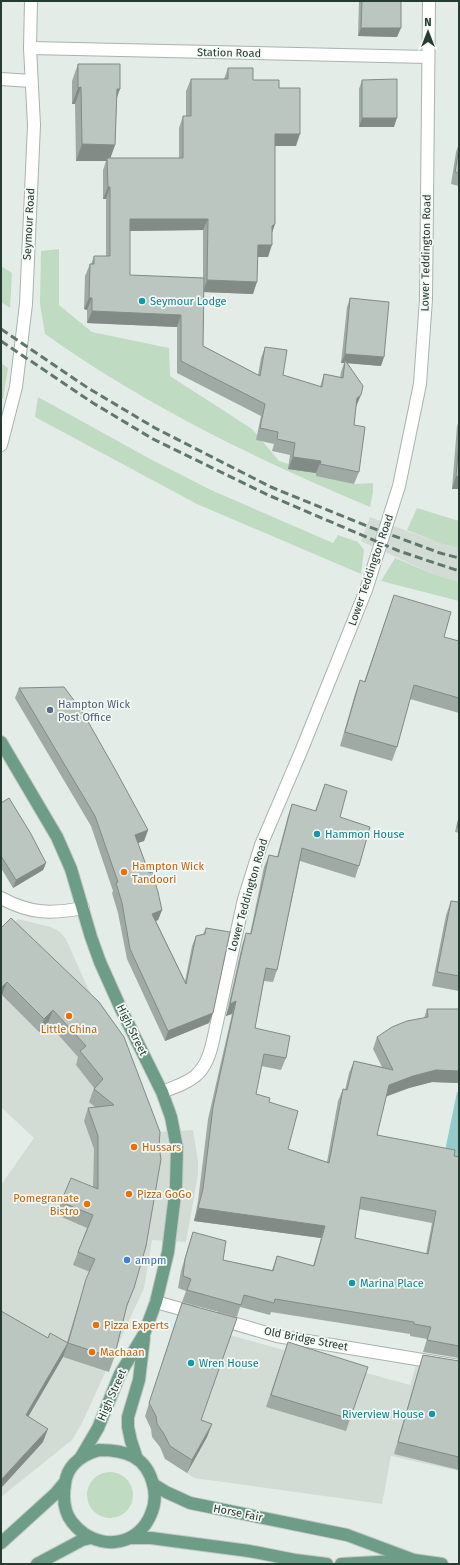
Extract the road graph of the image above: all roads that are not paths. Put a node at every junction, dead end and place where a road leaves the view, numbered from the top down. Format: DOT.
graph roads {
  1 [pos="31,1"];
  2 [pos="429,1"];
  3 [pos="30,48"];
  4 [pos="428,57"];
  5 [pos="1,79"];
  6 [pos="31,81"];
  7 [pos="1,445"];
  8 [pos="1,742"];
  9 [pos="1,900"];
  10 [pos="83,908"];
  11 [pos="162,1092"];
  12 [pos="156,1302"];
  13 [pos="144,1334"];
  14 [pos="459,1366"];
  15 [pos="81,1457"];
  16 [pos="137,1459"];
  17 [pos="65,1482"];
  18 [pos="153,1484"];
  19 [pos="91,1538"];
  20 [pos="132,1538"];
  21 [pos="1,1543"];
  22 [pos="414,1560"];
  23 [pos="37,1564"];
  24 [pos="322,1564"];
  25 [pos="327,1564"];
  26 [pos="341,1564"];
  27 [pos="442,1564"];
  1 -- 3 [label="street, Seymour Road"];
  2 -- 4 [label="street, Lower Teddington Road"];
  3 -- 4 [label="street, Station Road"];
  3 -- 6 [label="street, Seymour Road"];
  4 -- 11 [label="street, Lower Teddington Road"];
  5 -- 6 [label="street"];
  6 -- 7 [label="street, Seymour Road"];
  8 -- 10 [label="main road, High Street"];
  9 -- 10 [label="street"];
  10 -- 11 [label="main road, High Street"];
  11 -- 12 [label="main road, High Street"];
  12 -- 13 [label="main road, High Street"];
  12 -- 14 [label="street, Old Bridge Street"];
  13 -- 15 [label="main road, High Street"];
  13 -- 16 [label="main road, High Street"];
  15 -- 16 [label="main road"];
  15 -- 17 [label="main road"];
  16 -- 18 [label="main road"];
  17 -- 19 [label="main road"];
  17 -- 21 [label="main road"];
  18 -- 20 [label="main road"];
  18 -- 22 [label="main road, Horse Fair"];
  19 -- 20 [label="main road"];
  19 -- 23 [label="main road"];
  20 -- 24 [label="main road"];
  22 -- 26 [label="main road"];
  22 -- 27 [label="main road"];
  24 -- 25 [label="main road"];
}
